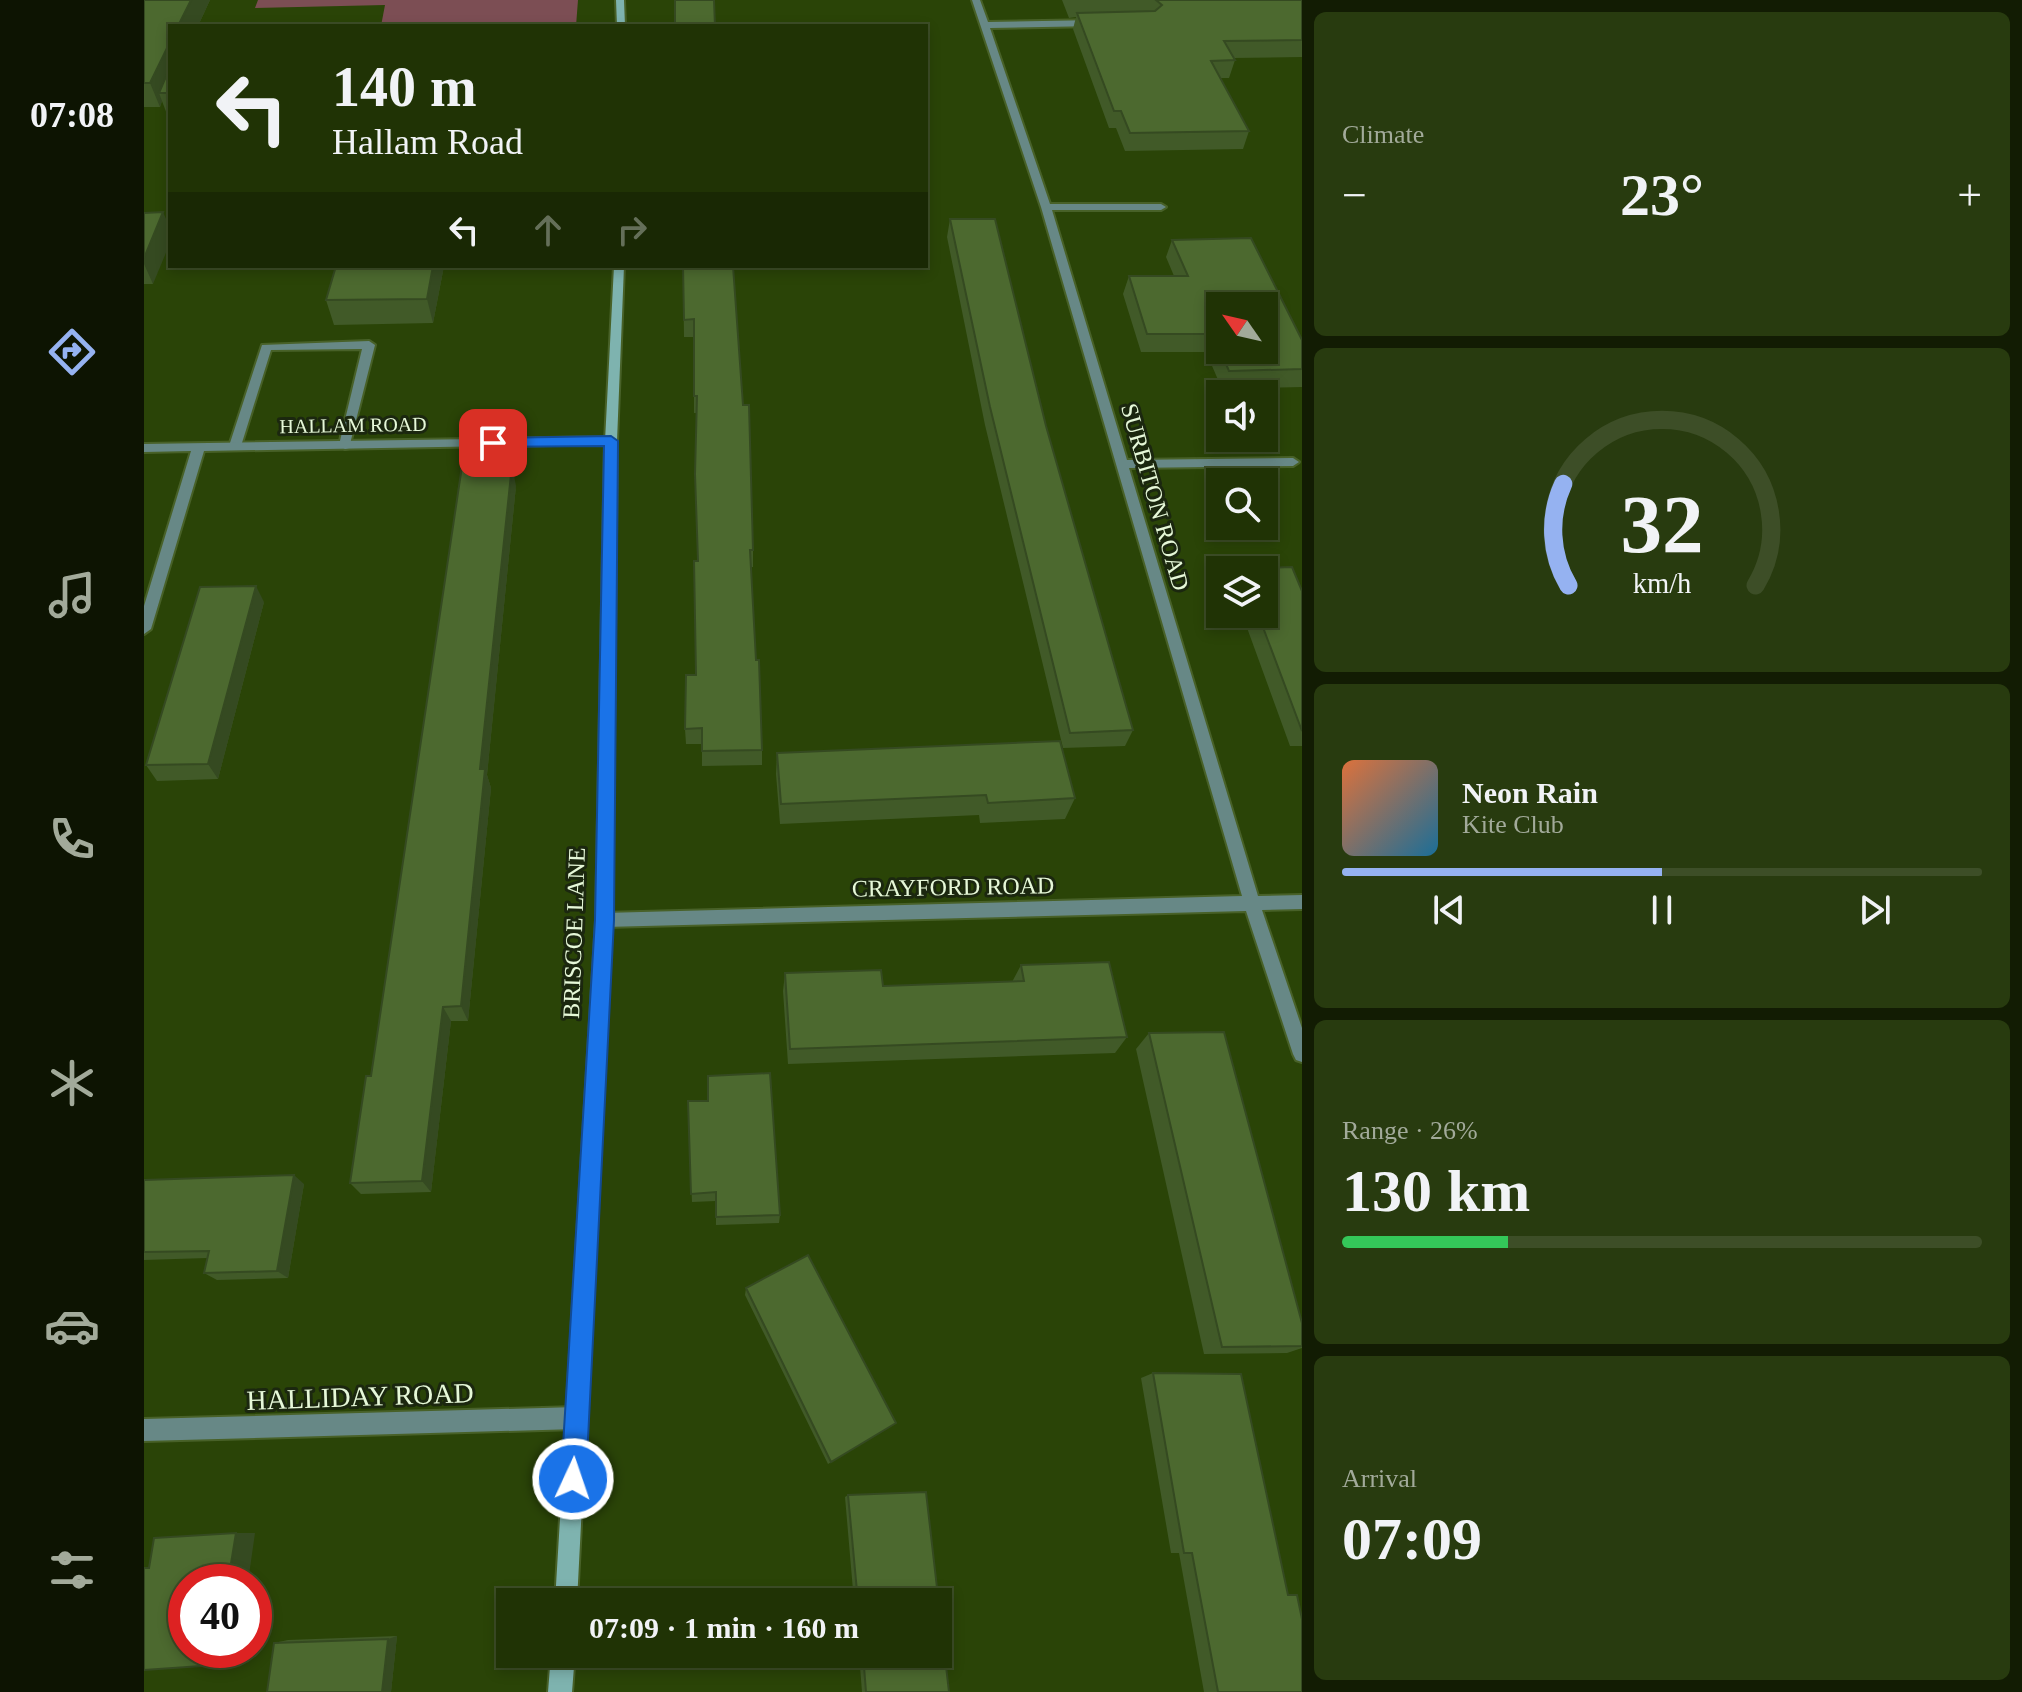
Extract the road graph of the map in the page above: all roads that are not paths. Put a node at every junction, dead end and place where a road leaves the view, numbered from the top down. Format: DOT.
graph roads {
  1 [pos="620,0"];
  2 [pos="976,0"];
  3 [pos="1105,23"];
  4 [pos="621,24"];
  5 [pos="986,25"];
  6 [pos="1046,207"];
  7 [pos="1161,207"];
  8 [pos="619,268"];
  9 [pos="611,441"];
  10 [pos="345,445"];
  11 [pos="235,446"];
  12 [pos="199,447"];
  13 [pos="144,448"];
  14 [pos="1293,462"];
  15 [pos="1122,464"];
  16 [pos="144,629"];
  17 [pos="1302,902"];
  18 [pos="1252,904"];
  19 [pos="604,920"];
  20 [pos="1302,1054"];
  21 [pos="577,1418"];
  22 [pos="144,1430"];
  23 [pos="567,1588"];
  24 [pos="562,1668"];
  25 [pos="560,1692"];
  1 -- 4 [label="street"];
  2 -- 5 [label="street, SURBITON ROAD"];
  3 -- 5 [label="street"];
  5 -- 6 [label="street, SURBITON ROAD"];
  6 -- 7 [label="street"];
  6 -- 15 [label="street, SURBITON ROAD"];
  8 -- 9 [label="street, BRISCOE LANE"];
  9 -- 10 [label="street, HALLAM ROAD"];
  9 -- 19 [label="street, BRISCOE LANE"];
  10 -- 11 [label="street, HALLAM ROAD"];
  10 -- 11 [label="street"];
  11 -- 12 [label="street, HALLAM ROAD"];
  12 -- 13 [label="street, HALLAM ROAD"];
  12 -- 16 [label="street"];
  14 -- 15 [label="street"];
  15 -- 18 [label="street, SURBITON ROAD"];
  17 -- 18 [label="street, CRAYFORD ROAD"];
  18 -- 19 [label="street, CRAYFORD ROAD"];
  18 -- 20 [label="street, SURBITON ROAD"];
  19 -- 21 [label="street, BRISCOE LANE"];
  21 -- 22 [label="street, HALLIDAY ROAD"];
  21 -- 23 [label="street, BRISCOE LANE"];
  24 -- 25 [label="street"];
}
